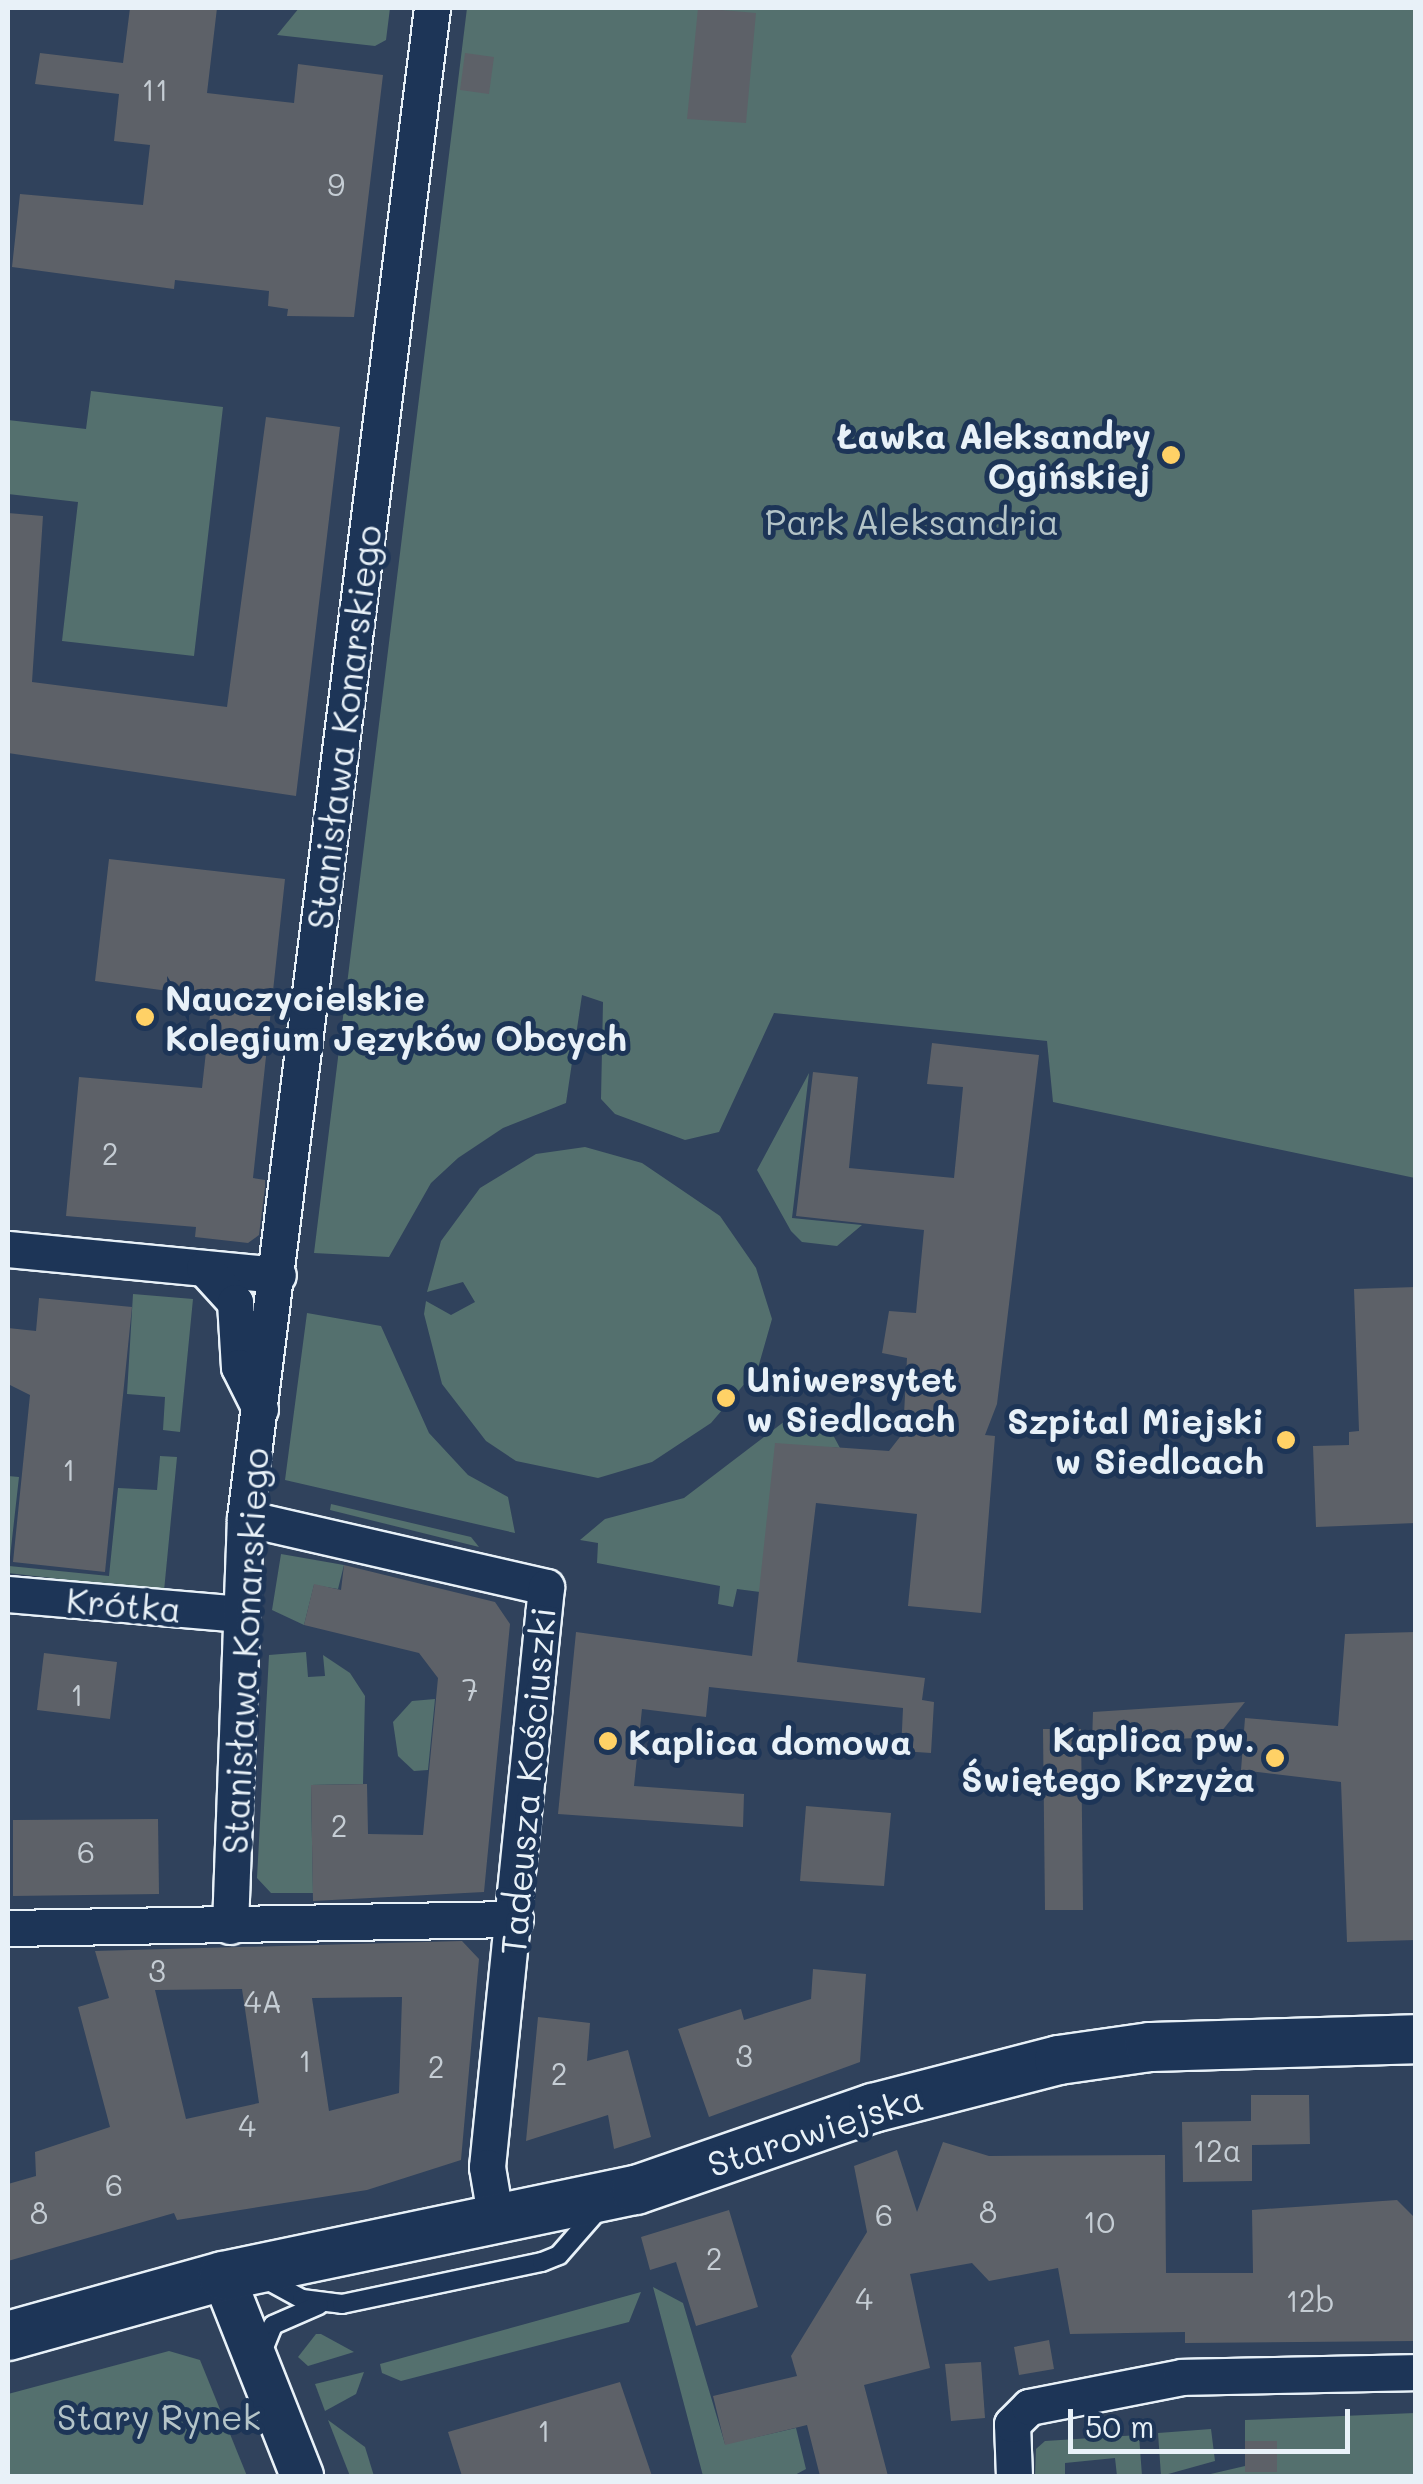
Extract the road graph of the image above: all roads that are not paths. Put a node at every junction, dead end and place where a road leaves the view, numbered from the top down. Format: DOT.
graph roads {
  1 [pos="432,8"];
  2 [pos="8,1248"];
  3 [pos="204,1268"];
  4 [pos="278,1276"];
  5 [pos="260,1410"];
  6 [pos="245,1518"];
  7 [pos="8,1594"];
  8 [pos="241,1614"];
  9 [pos="514,1918"];
  10 [pos="230,1926"];
  11 [pos="8,1928"];
  12 [pos="1416,2040"];
  13 [pos="612,2196"];
  14 [pos="496,2222"];
  15 [pos="237,2274"];
  16 [pos="321,2305"];
  17 [pos="8,2336"];
  18 [pos="1416,2372"];
  19 [pos="261,2375"];
  20 [pos="302,2476"];
  21 [pos="1014,2476"];
  1 -- 4 [label="street, Stanisława Konarskiego"];
  2 -- 3 [label="street"];
  3 -- 4 [label="street"];
  3 -- 5 [label="street"];
  4 -- 5 [label="street, Stanisława Konarskiego"];
  5 -- 6 [label="street, Stanisława Konarskiego"];
  6 -- 8 [label="street, Stanisława Konarskiego"];
  6 -- 9 [label="street, Tadeusza Kościuszki"];
  7 -- 8 [label="street, Krótka"];
  8 -- 10 [label="street, Stanisława Konarskiego"];
  9 -- 10 [label="street"];
  9 -- 14 [label="street, Tadeusza Kościuszki"];
  10 -- 11 [label="street"];
  12 -- 13 [label="main road, Starowiejska"];
  13 -- 14 [label="main road, Starowiejska"];
  13 -- 16 [label="lane"];
  14 -- 15 [label="main road, Starowiejska"];
  15 -- 16 [label="lane"];
  15 -- 17 [label="main road, Starowiejska"];
  15 -- 19 [label="street"];
  16 -- 19 [label="lane"];
  18 -- 21 [label="street"];
  19 -- 20 [label="street"];
}
